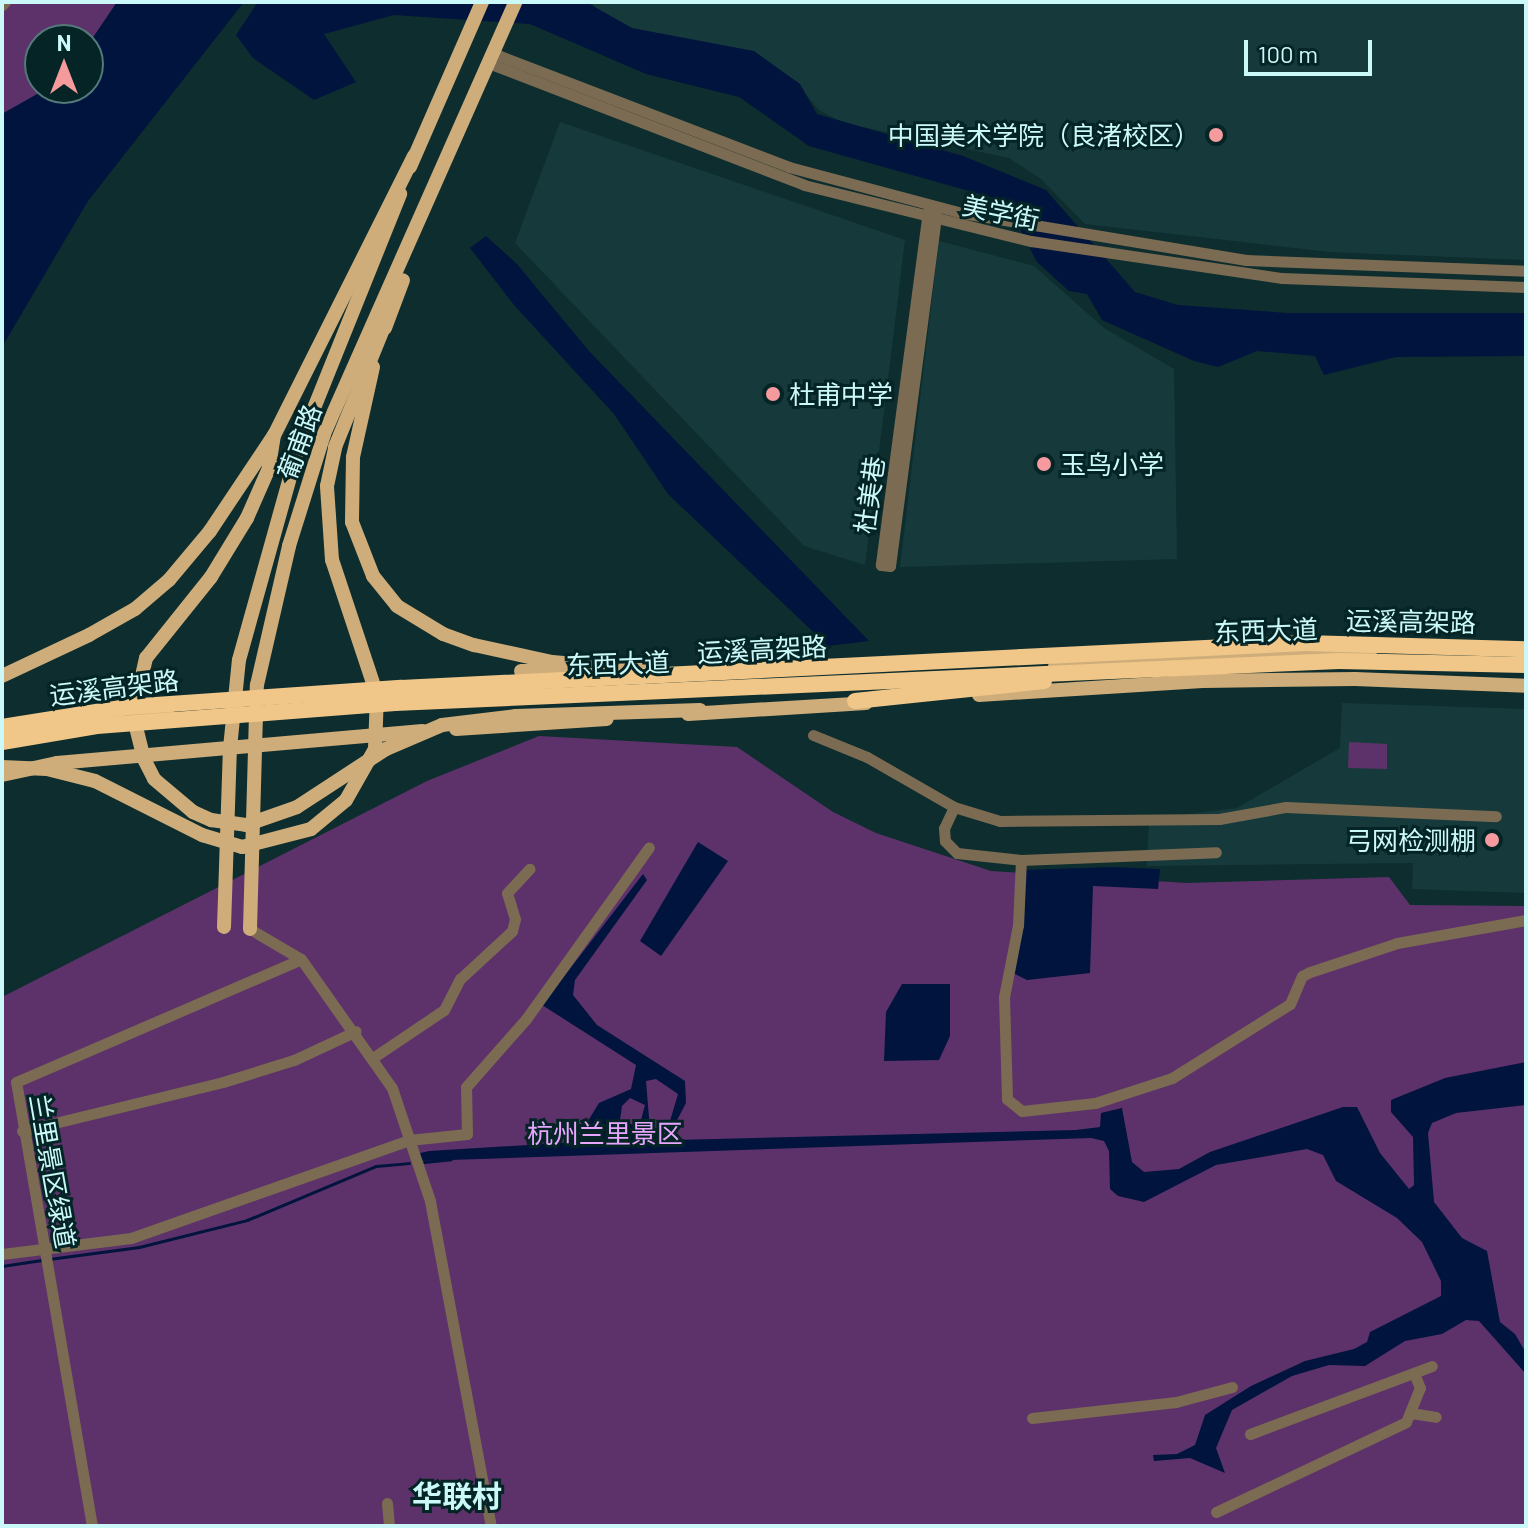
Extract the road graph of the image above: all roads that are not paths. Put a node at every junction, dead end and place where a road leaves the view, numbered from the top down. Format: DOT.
graph roads {
  1 [pos="482,2"];
  2 [pos="515,2"];
  3 [pos="493,59"];
  4 [pos="470,111"];
  5 [pos="414,156"];
  6 [pos="933,206"];
  7 [pos="931,220"];
  8 [pos="1526,271"];
  9 [pos="1526,287"];
  10 [pos="388,317"];
  11 [pos="274,435"];
  12 [pos="1526,649"];
  13 [pos="1118,655"];
  14 [pos="1526,657"];
  15 [pos="850,664"];
  16 [pos="1526,665"];
  17 [pos="662,670"];
  18 [pos="521,671"];
  19 [pos="1120,673"];
  20 [pos="2,676"];
  21 [pos="1526,686"];
  22 [pos="855,701"];
  23 [pos="257,704"];
  24 [pos="236,706"];
  25 [pos="2,727"];
  26 [pos="2,735"];
  27 [pos="813,735"];
  28 [pos="2,742"];
  29 [pos="256,746"];
  30 [pos="230,748"];
  31 [pos="2,767"];
  32 [pos="2,775"];
  33 [pos="954,807"];
  34 [pos="1496,816"];
  35 [pos="649,847"];
  36 [pos="1216,852"];
  37 [pos="1021,860"];
  38 [pos="529,869"];
  39 [pos="1526,920"];
  40 [pos="224,927"];
  41 [pos="250,929"];
  42 [pos="301,959"];
  43 [pos="356,1031"];
  44 [pos="374,1057"];
  45 [pos="22,1131"];
  46 [pos="409,1140"];
  47 [pos="2,1254"];
  48 [pos="44,1255"];
  49 [pos="1432,1366"];
  50 [pos="1414,1373"];
  51 [pos="1232,1387"];
  52 [pos="1411,1413"];
  53 [pos="1436,1417"];
  54 [pos="1032,1418"];
  55 [pos="1250,1434"];
  56 [pos="387,1503"];
  57 [pos="1216,1512"];
  58 [pos="92,1526"];
  59 [pos="389,1526"];
  60 [pos="491,1526"];
  1 -- 5 [label="main road, 葡甫路"];
  2 -- 3 [label="main road, 葡甫路"];
  3 -- 4 [label="main road, 葡甫路"];
  3 -- 6 [label="street, 美学街"];
  3 -- 7 [label="street, 美学街"];
  4 -- 10 [label="main road"];
  4 -- 23 [label="main road, 葡甫路"];
  5 -- 11 [label="main road, bridge"];
  5 -- 24 [label="main road, 葡甫路"];
  6 -- 7 [label="street, 杜美巷"];
  6 -- 8 [label="street, 美学街"];
  7 -- 7 [label="street, 杜美巷"];
  7 -- 9 [label="street, 美学街"];
  10 -- 17 [label="main road, bridge"];
  10 -- 31 [label="main road, bridge"];
  11 -- 20 [label="main road"];
  11 -- 22 [label="main road, bridge"];
  12 -- 13 [label="highway, 运溪高架路, bridge"];
  13 -- 15 [label="highway, bridge"];
  13 -- 25 [label="highway, 运溪高架路, bridge"];
  14 -- 23 [label="main road, 东西大道"];
  15 -- 17 [label="main road, bridge"];
  16 -- 19 [label="highway, 运溪高架路, bridge"];
  17 -- 18 [label="main road, bridge"];
  19 -- 22 [label="highway, bridge"];
  19 -- 28 [label="highway, 运溪高架路, bridge"];
  21 -- 29 [label="main road"];
  23 -- 24 [label="main road, 东西大道"];
  23 -- 29 [label="main road, 葡甫路"];
  24 -- 26 [label="main road, 东西大道"];
  24 -- 30 [label="main road, 葡甫路"];
  27 -- 33 [label="street"];
  29 -- 30 [label="main road"];
  29 -- 41 [label="main road, 葡甫路"];
  30 -- 32 [label="main road"];
  30 -- 40 [label="main road, 葡甫路"];
  33 -- 34 [label="street"];
  33 -- 37 [label="street"];
  35 -- 46 [label="street"];
  36 -- 37 [label="street"];
  37 -- 39 [label="street"];
  38 -- 44 [label="street"];
  41 -- 42 [label="street"];
  42 -- 43 [label="street"];
  42 -- 45 [label="street, 兰里景区绿道"];
  43 -- 44 [label="street"];
  43 -- 45 [label="street"];
  44 -- 46 [label="street"];
  45 -- 48 [label="street, 兰里景区绿道"];
  46 -- 48 [label="street"];
  46 -- 60 [label="street"];
  47 -- 48 [label="street"];
  48 -- 58 [label="street, 兰里景区绿道"];
  49 -- 50 [label="street"];
  50 -- 52 [label="street"];
  50 -- 55 [label="street"];
  51 -- 54 [label="street"];
  52 -- 53 [label="street"];
  52 -- 57 [label="street"];
  56 -- 59 [label="street"];
}
